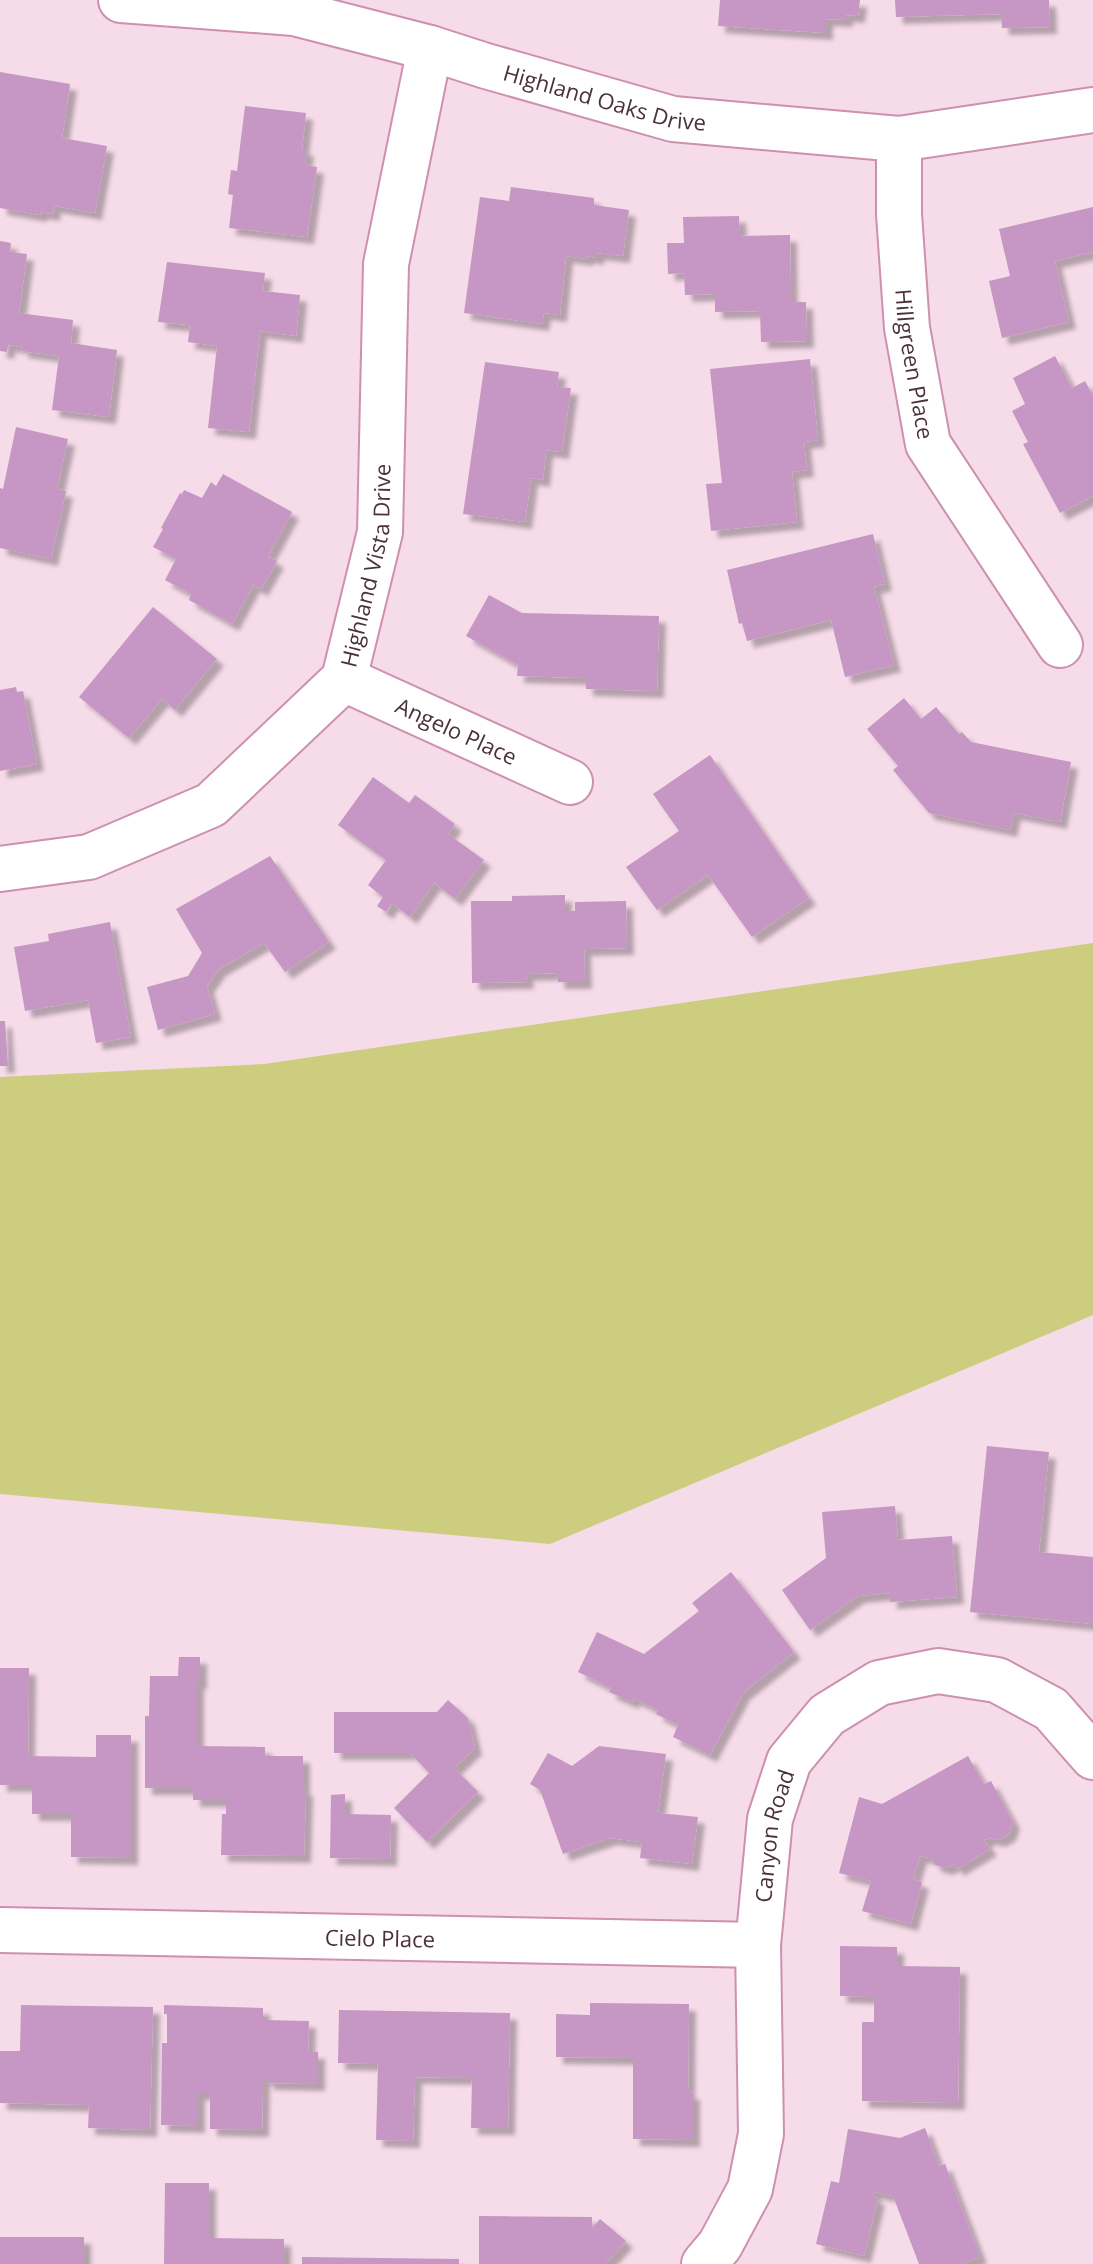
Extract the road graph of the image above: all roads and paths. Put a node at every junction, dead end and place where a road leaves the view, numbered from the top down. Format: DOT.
graph roads {
  1 [pos="121,0"];
  2 [pos="430,48"];
  3 [pos="1093,110"];
  4 [pos="899,139"];
  5 [pos="1060,645"];
  6 [pos="344,679"];
  7 [pos="570,782"];
  8 [pos="0,869"];
  9 [pos="1093,1757"];
  10 [pos="0,1930"];
  11 [pos="758,1945"];
  12 [pos="704,2264"];
  1 -- 2 [label="street, Highland Oaks Drive"];
  2 -- 4 [label="street, Highland Oaks Drive"];
  2 -- 6 [label="street, Highland Vista Drive"];
  3 -- 4 [label="street, Highland Oaks Drive"];
  4 -- 5 [label="street, Hillgreen Place"];
  6 -- 7 [label="street, Angelo Place"];
  6 -- 8 [label="street, Highland Vista Drive"];
  9 -- 11 [label="street, Canyon Road"];
  10 -- 11 [label="street, Cielo Place"];
  11 -- 12 [label="street, Canyon Road"];
}
